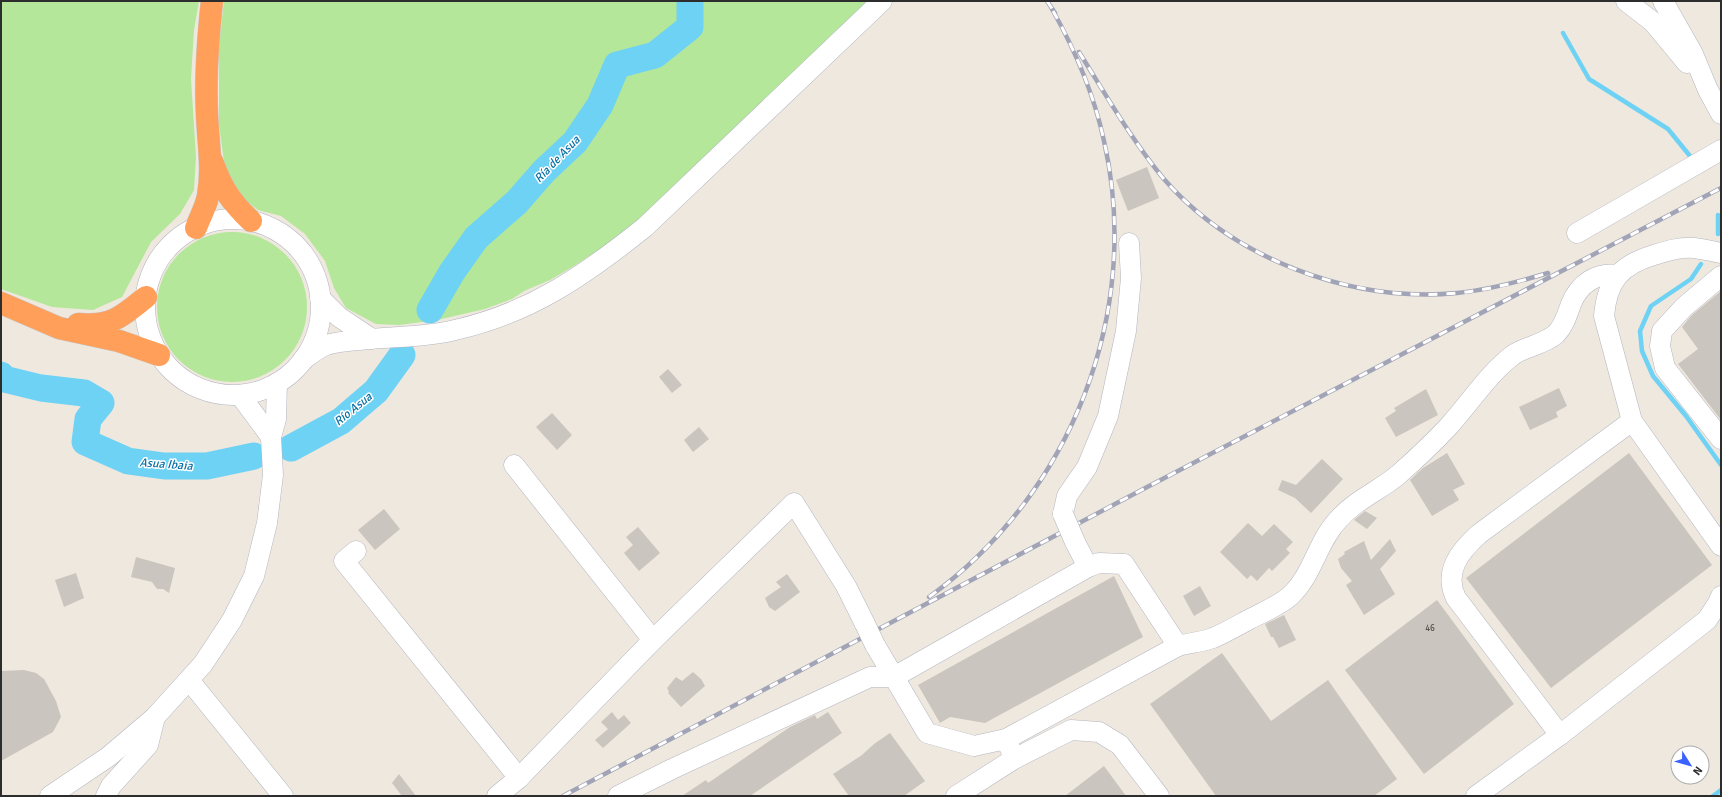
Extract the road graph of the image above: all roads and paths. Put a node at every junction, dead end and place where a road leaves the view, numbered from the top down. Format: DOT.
graph roads {
  1 [pos="212,1"];
  2 [pos="882,1"];
  3 [pos="1626,1"];
  4 [pos="1663,1"];
  5 [pos="1708,90"];
  6 [pos="1721,114"];
  7 [pos="1721,150"];
  8 [pos="211,158"];
  9 [pos="250,221"];
  10 [pos="196,228"];
  11 [pos="1576,233"];
  12 [pos="1129,242"];
  13 [pos="1721,253"];
  14 [pos="1618,275"];
  15 [pos="1721,276"];
  16 [pos="146,297"];
  17 [pos="320,298"];
  18 [pos="10,307"];
  19 [pos="372,339"];
  20 [pos="159,355"];
  21 [pos="303,360"];
  22 [pos="277,384"];
  23 [pos="240,395"];
  24 [pos="1632,421"];
  25 [pos="271,438"];
  26 [pos="1721,438"];
  27 [pos="514,465"];
  28 [pos="1721,546"];
  29 [pos="356,551"];
  30 [pos="1088,567"];
  31 [pos="1721,596"];
  32 [pos="653,640"];
  33 [pos="1178,646"];
  34 [pos="894,676"];
  35 [pos="189,680"];
  36 [pos="155,717"];
  37 [pos="1560,734"];
  38 [pos="1006,739"];
  39 [pos="1014,759"];
  40 [pos="519,778"];
  41 [pos="50,796"];
  42 [pos="106,796"];
  43 [pos="284,796"];
  44 [pos="497,796"];
  45 [pos="618,796"];
  46 [pos="956,796"];
  47 [pos="1158,796"];
  48 [pos="1476,796"];
  1 -- 8 [label="highway"];
  2 -- 19 [label="street"];
  3 -- 5 [label="street"];
  4 -- 5 [label="street"];
  5 -- 6 [label="street"];
  7 -- 11 [label="street"];
  8 -- 9 [label="highway"];
  8 -- 10 [label="highway"];
  9 -- 10 [label="street"];
  9 -- 17 [label="street"];
  10 -- 16 [label="street"];
  12 -- 30 [label="street, bridge"];
  13 -- 14 [label="street"];
  14 -- 24 [label="street"];
  14 -- 33 [label="street"];
  15 -- 26 [label="street"];
  16 -- 18 [label="highway"];
  16 -- 20 [label="street"];
  17 -- 19 [label="street"];
  17 -- 21 [label="street"];
  18 -- 20 [label="highway"];
  19 -- 21 [label="street"];
  20 -- 23 [label="street"];
  21 -- 22 [label="street"];
  22 -- 23 [label="street"];
  22 -- 25 [label="street"];
  23 -- 25 [label="street"];
  24 -- 28 [label="street"];
  24 -- 37 [label="street"];
  25 -- 35 [label="street"];
  27 -- 32 [label="street"];
  29 -- 40 [label="street"];
  30 -- 33 [label="street"];
  30 -- 34 [label="street"];
  31 -- 37 [label="street"];
  32 -- 34 [label="street, bridge"];
  32 -- 40 [label="street"];
  33 -- 38 [label="street"];
  34 -- 38 [label="street"];
  34 -- 45 [label="street"];
  35 -- 36 [label="street"];
  35 -- 43 [label="street"];
  36 -- 41 [label="street"];
  36 -- 42 [label="street"];
  37 -- 48 [label="street"];
  38 -- 39 [label="street"];
  39 -- 46 [label="street"];
  39 -- 47 [label="street"];
  40 -- 44 [label="street"];
}
